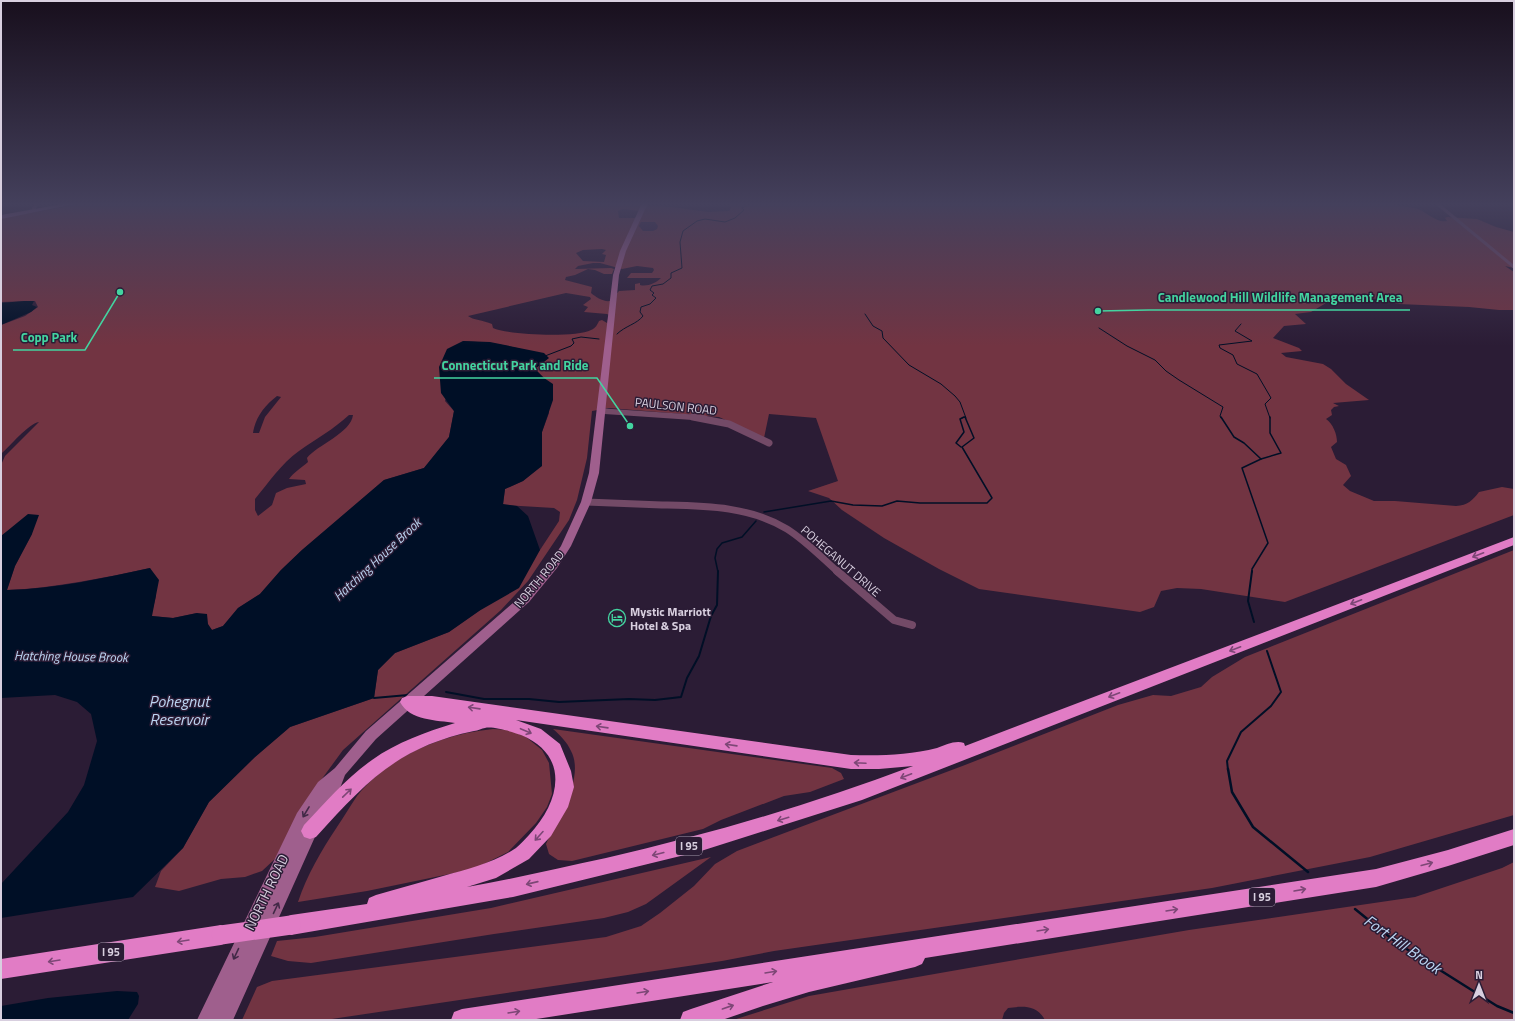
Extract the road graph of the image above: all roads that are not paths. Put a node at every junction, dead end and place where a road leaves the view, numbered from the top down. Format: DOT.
graph roads {
  1 [pos="623,251"];
  2 [pos="1493,251"];
  3 [pos="1514,268"];
  4 [pos="601,411"];
  5 [pos="769,443"];
  6 [pos="586,502"];
  7 [pos="1514,541"];
  8 [pos="912,625"];
  9 [pos="408,702"];
  10 [pos="1073,711"];
  11 [pos="490,722"];
  12 [pos="340,772"];
  13 [pos="310,831"];
  14 [pos="1514,837"];
  15 [pos="287,883"];
  16 [pos="270,884"];
  17 [pos="316,921"];
  18 [pos="1005,936"];
  19 [pos="1,969"];
  20 [pos="206,1020"];
  21 [pos="224,1020"];
  22 [pos="462,1020"];
  23 [pos="691,1020"];
  1 -- 4 [label="main road, NORTH ROAD"];
  2 -- 3 [label="street"];
  4 -- 5 [label="street, PAULSON ROAD"];
  4 -- 6 [label="main road, NORTH ROAD"];
  6 -- 8 [label="street, POHEGANUT DRIVE"];
  6 -- 9 [label="main road, NORTH ROAD"];
  7 -- 10 [label="highway, I 95, one-way"];
  10 -- 9 [label="highway, one-way"];
  9 -- 11 [label="highway"];
  9 -- 12 [label="main road, NORTH ROAD"];
  10 -- 17 [label="highway, I 95, one-way"];
  13 -- 11 [label="highway, one-way"];
  11 -- 17 [label="highway, one-way"];
  12 -- 13 [label="main road, NORTH ROAD"];
  12 -- 16 [label="main road, NORTH ROAD, one-way"];
  13 -- 15 [label="main road, NORTH ROAD"];
  18 -- 14 [label="highway, I 95, one-way"];
  15 -- 16 [label="main road"];
  21 -- 15 [label="main road, NORTH ROAD, one-way"];
  16 -- 20 [label="main road, NORTH ROAD, one-way"];
  17 -- 19 [label="highway, I 95, one-way, bridge"];
  22 -- 18 [label="highway, I 95, one-way"];
  23 -- 18 [label="highway, one-way"];
}
